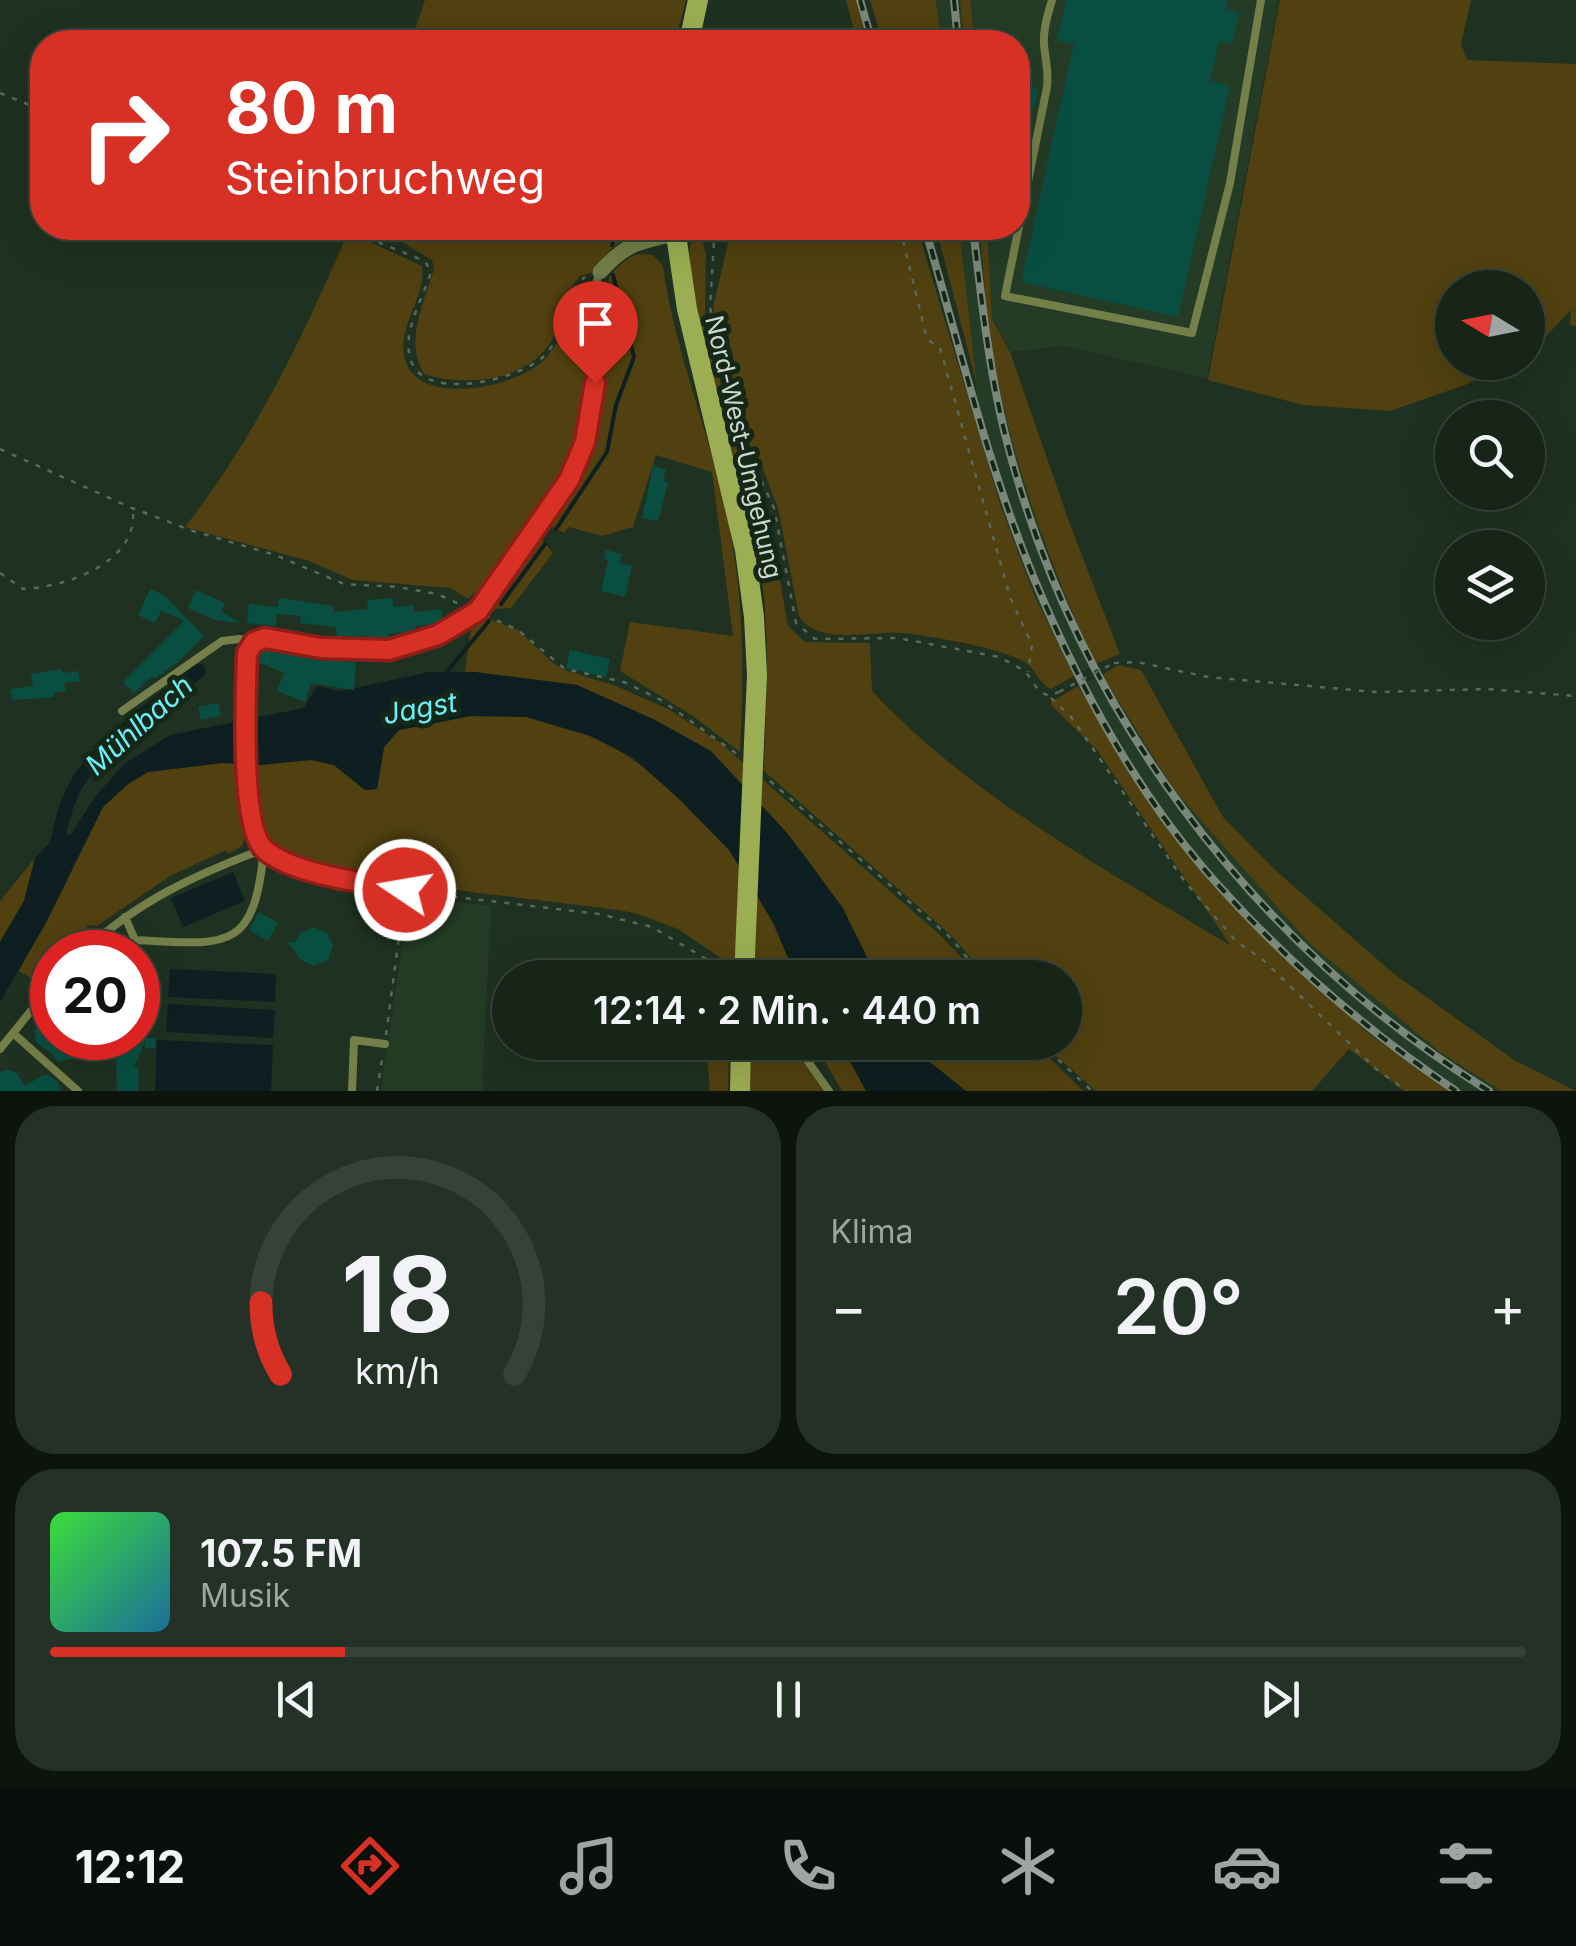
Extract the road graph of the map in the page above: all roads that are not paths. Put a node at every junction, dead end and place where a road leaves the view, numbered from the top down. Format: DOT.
graph roads {
  1 [pos="698,0"];
  2 [pos="1052,0"];
  3 [pos="1261,0"];
  4 [pos="691,30"];
  5 [pos="1030,170"];
  6 [pos="643,240"];
  7 [pos="677,240"];
  8 [pos="1016,240"];
  9 [pos="600,272"];
  10 [pos="254,642"];
  11 [pos="122,711"];
  12 [pos="264,849"];
  13 [pos="405,890"];
  14 [pos="125,917"];
  15 [pos="110,930"];
  16 [pos="745,960"];
  17 [pos="30,1011"];
  18 [pos="12,1032"];
  19 [pos="385,1044"];
  20 [pos="0,1049"];
  21 [pos="741,1060"];
  22 [pos="807,1060"];
  23 [pos="78,1091"];
  24 [pos="352,1091"];
  25 [pos="740,1091"];
  26 [pos="830,1091"];
  1 -- 4 [label="main road"];
  2 -- 5 [label="lane"];
  3 -- 8 [label="lane"];
  6 -- 9 [label="street"];
  7 -- 16 [label="main road, Nord-West-Umgehung, bridge"];
  9 -- 10 [label="lane"];
  10 -- 11 [label="lane"];
  10 -- 12 [label="lane"];
  12 -- 13 [label="lane"];
  12 -- 14 [label="lane"];
  12 -- 14 [label="lane"];
  14 -- 15 [label="lane"];
  17 -- 18 [label="lane"];
  18 -- 20 [label="lane"];
  18 -- 23 [label="lane"];
  19 -- 24 [label="lane"];
  21 -- 25 [label="main road"];
  22 -- 26 [label="lane"];
}
